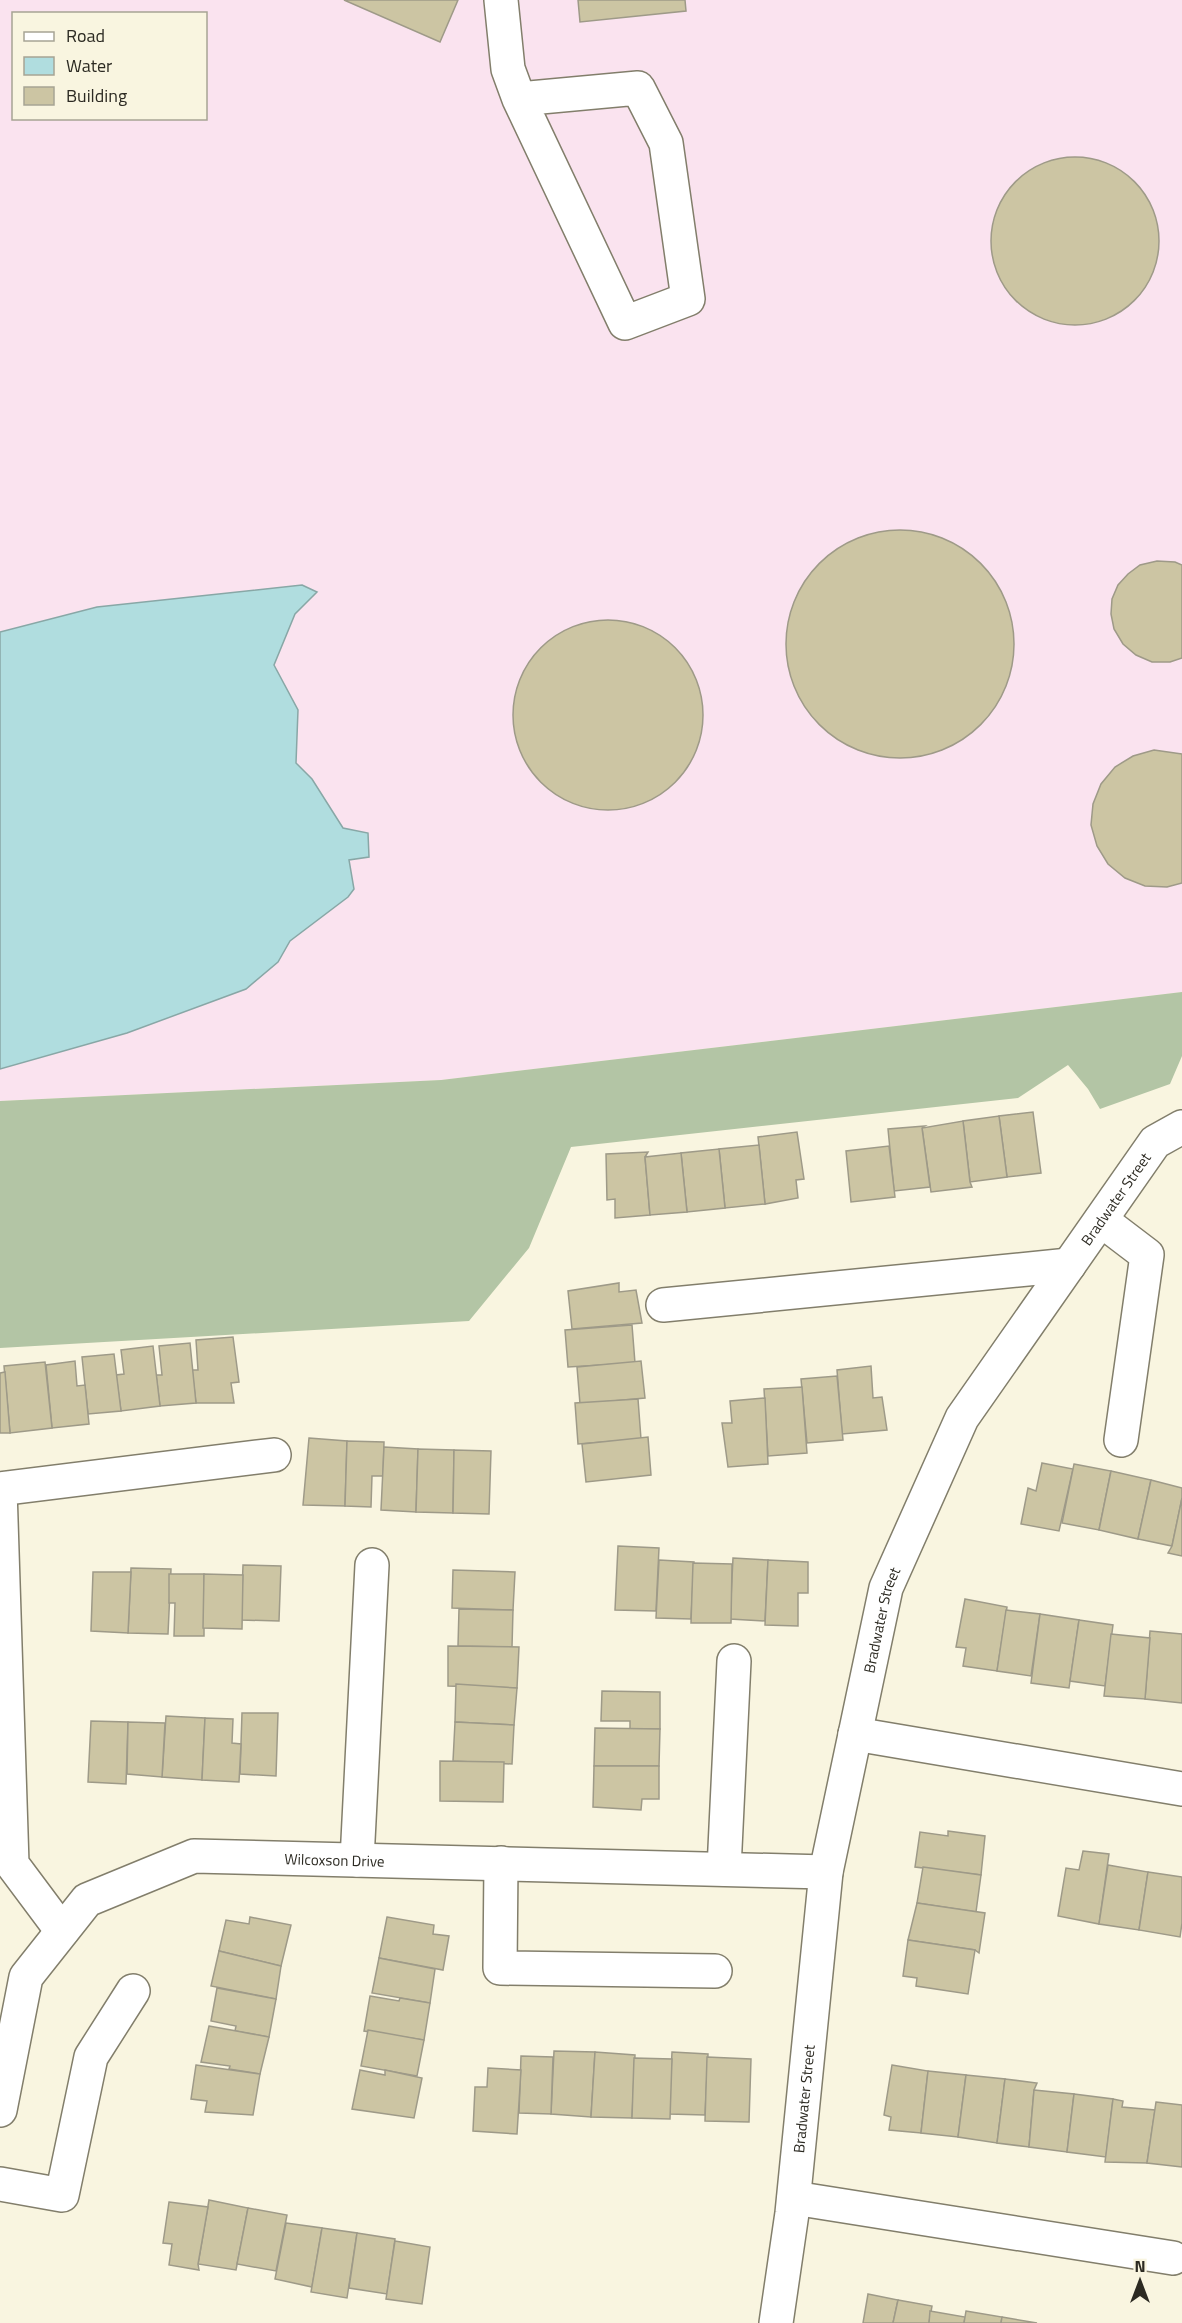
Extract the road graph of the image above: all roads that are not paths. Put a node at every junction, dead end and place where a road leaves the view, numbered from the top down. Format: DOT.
graph roads {
  1 [pos="501,0"];
  2 [pos="519,99"];
  3 [pos="1182,1127"];
  4 [pos="1101,1220"];
  5 [pos="1069,1265"];
  6 [pos="663,1305"];
  7 [pos="1121,1440"];
  8 [pos="274,1455"];
  9 [pos="372,1565"];
  10 [pos="734,1661"];
  11 [pos="855,1734"];
  12 [pos="1182,1789"];
  13 [pos="357,1860"];
  14 [pos="501,1863"];
  15 [pos="724,1869"];
  16 [pos="826,1872"];
  17 [pos="62,1931"];
  18 [pos="715,1971"];
  19 [pos="133,1991"];
  20 [pos="0,2110"];
  21 [pos="0,2184"];
  22 [pos="794,2198"];
  23 [pos="1173,2258"];
  24 [pos="776,2323"];
  1 -- 2 [label="street"];
  2 -- 2 [label="street"];
  3 -- 4 [label="street, Bradwater Street"];
  4 -- 5 [label="street, Bradwater Street"];
  4 -- 7 [label="street"];
  5 -- 6 [label="street"];
  5 -- 11 [label="street, Bradwater Street"];
  8 -- 17 [label="street"];
  9 -- 13 [label="street"];
  10 -- 15 [label="street"];
  11 -- 12 [label="street"];
  11 -- 16 [label="street, Bradwater Street"];
  13 -- 14 [label="street, Wilcoxson Drive"];
  13 -- 17 [label="street, Wilcoxson Drive"];
  14 -- 15 [label="street, Wilcoxson Drive"];
  14 -- 18 [label="street"];
  15 -- 16 [label="street, Wilcoxson Drive"];
  16 -- 22 [label="street, Bradwater Street"];
  17 -- 20 [label="street, Wilcoxson Drive"];
  19 -- 21 [label="street"];
  22 -- 23 [label="street"];
  22 -- 24 [label="street, Bradwater Street"];
}
